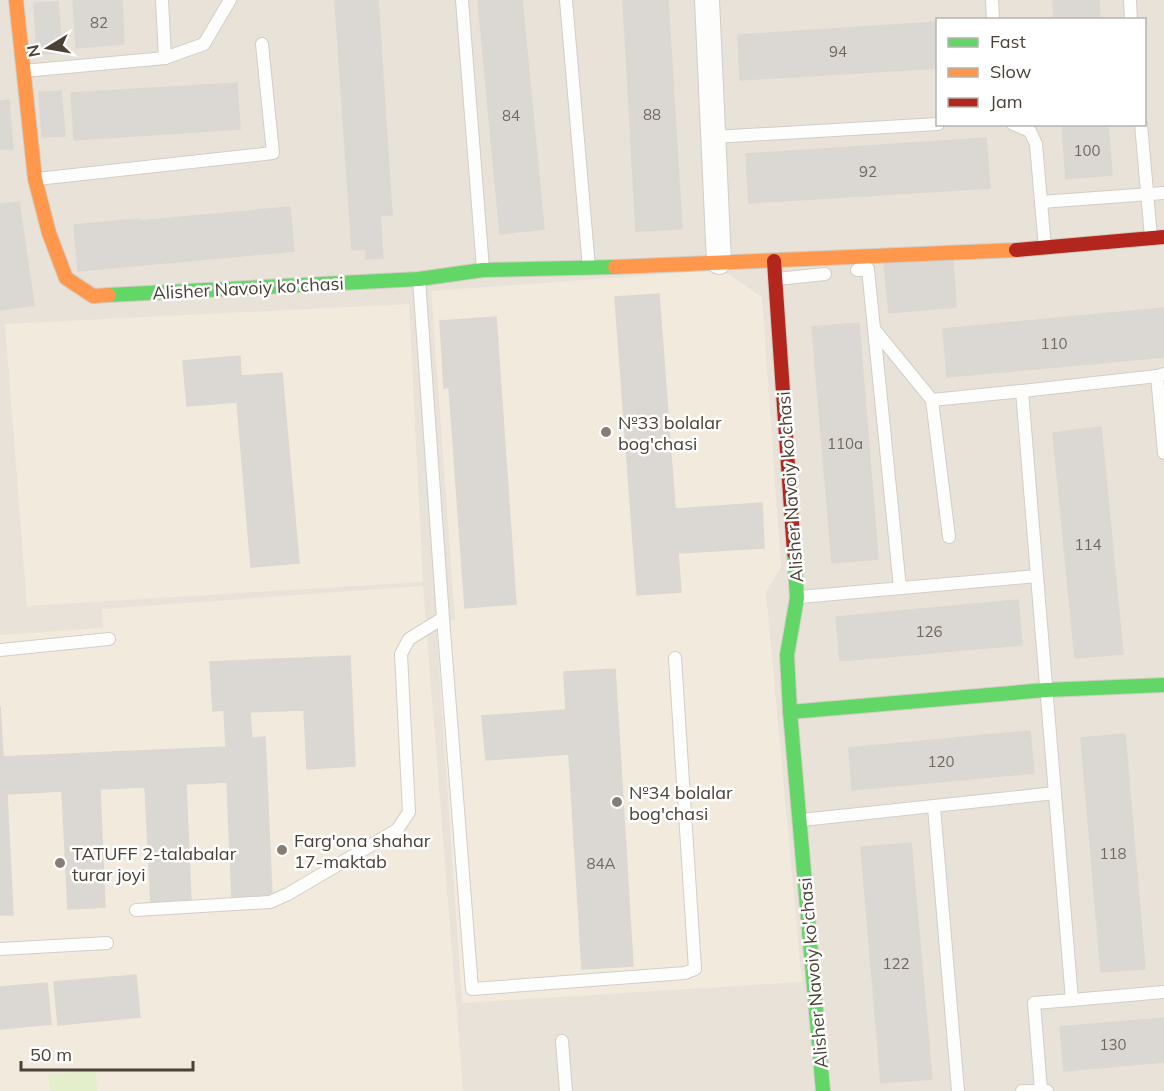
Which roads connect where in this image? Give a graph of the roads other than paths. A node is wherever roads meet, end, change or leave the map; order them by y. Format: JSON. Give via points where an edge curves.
{"nodes":[{"id":1,"x":16,"y":0,"type":"edge"},
{"id":2,"x":162,"y":0,"type":"edge"},
{"id":3,"x":230,"y":0,"type":"edge"},
{"id":4,"x":462,"y":0,"type":"edge"},
{"id":5,"x":566,"y":0,"type":"edge"},
{"id":6,"x":707,"y":0,"type":"edge"},
{"id":7,"x":992,"y":0,"type":"edge"},
{"id":8,"x":1130,"y":0,"type":"edge"},
{"id":9,"x":993,"y":18,"type":"edge"},
{"id":10,"x":1131,"y":18,"type":"edge"},
{"id":11,"x":262,"y":44,"type":"dead end"},
{"id":12,"x":165,"y":58,"type":"junction"},
{"id":13,"x":22,"y":71,"type":"junction"},
{"id":14,"x":936,"y":124,"type":"edge"},
{"id":15,"x":1018,"y":126,"type":"edge"},
{"id":16,"x":1141,"y":126,"type":"edge"},
{"id":17,"x":714,"y":137,"type":"junction"},
{"id":18,"x":35,"y":179,"type":"junction"},
{"id":19,"x":1164,"y":193,"type":"edge"},
{"id":20,"x":1147,"y":194,"type":"junction"},
{"id":21,"x":1041,"y":202,"type":"junction"},
{"id":22,"x":1157,"y":238,"type":"edge"},
{"id":23,"x":1045,"y":249,"type":"junction"},
{"id":24,"x":774,"y":261,"type":"junction"},
{"id":25,"x":719,"y":262,"type":"junction"},
{"id":26,"x":589,"y":268,"type":"junction"},
{"id":27,"x":483,"y":270,"type":"junction"},
{"id":28,"x":419,"y":279,"type":"junction"},
{"id":29,"x":776,"y":279,"type":"junction"},
{"id":30,"x":874,"y":329,"type":"junction"},
{"id":31,"x":1160,"y":375,"type":"edge"},
{"id":32,"x":1022,"y":391,"type":"junction"},
{"id":33,"x":932,"y":400,"type":"junction"},
{"id":34,"x":1164,"y":453,"type":"edge"},
{"id":35,"x":949,"y":537,"type":"dead end"},
{"id":36,"x":1037,"y":576,"type":"junction"},
{"id":37,"x":900,"y":588,"type":"junction"},
{"id":38,"x":797,"y":597,"type":"junction"},
{"id":39,"x":442,"y":618,"type":"junction"},
{"id":40,"x":109,"y":639,"type":"dead end"},
{"id":41,"x":0,"y":650,"type":"edge"},
{"id":42,"x":675,"y":658,"type":"dead end"},
{"id":43,"x":1164,"y":685,"type":"edge"},
{"id":44,"x":1046,"y":690,"type":"junction"},
{"id":45,"x":790,"y":712,"type":"junction"},
{"id":46,"x":1055,"y":793,"type":"junction"},
{"id":47,"x":934,"y":807,"type":"junction"},
{"id":48,"x":800,"y":820,"type":"junction"},
{"id":49,"x":136,"y":910,"type":"dead end"},
{"id":50,"x":107,"y":943,"type":"dead end"},
{"id":51,"x":0,"y":949,"type":"edge"},
{"id":52,"x":1164,"y":992,"type":"edge"},
{"id":53,"x":1072,"y":999,"type":"junction"},
{"id":54,"x":562,"y":1041,"type":"dead end"},
{"id":55,"x":1044,"y":1090,"type":"edge"},
{"id":56,"x":566,"y":1091,"type":"edge"},
{"id":57,"x":823,"y":1091,"type":"edge"},
{"id":58,"x":958,"y":1091,"type":"edge"},
{"id":59,"x":1022,"y":1091,"type":"edge"}],
"edges":[{"from":1,"to":13,"type":"street","name":"Alisher Navoiy ko'chasi","via":[[15,53]]},
{"from":2,"to":12,"type":"lane"},
{"from":3,"to":12,"type":"lane","via":[[204,44]]},
{"from":4,"to":27,"type":"lane"},
{"from":5,"to":26,"type":"lane"},
{"from":6,"to":17,"type":"street"},
{"from":7,"to":9,"type":"lane"},
{"from":8,"to":10,"type":"lane"},
{"from":11,"to":18,"type":"lane","via":[[273,153]]},
{"from":12,"to":13,"type":"lane"},
{"from":13,"to":18,"type":"street","name":"Alisher Navoiy ko'chasi"},
{"from":14,"to":17,"type":"lane"},
{"from":15,"to":21,"type":"lane","via":[[1030,131],[1036,144]]},
{"from":16,"to":20,"type":"lane"},
{"from":17,"to":25,"type":"street"},
{"from":18,"to":28,"type":"street","name":"Alisher Navoiy ko'chasi","via":[[66,278],[93,296]]},
{"from":19,"to":20,"type":"lane"},
{"from":20,"to":21,"type":"lane"},
{"from":20,"to":22,"type":"lane"},
{"from":21,"to":23,"type":"lane"},
{"from":22,"to":23,"type":"street","name":"Alisher Navoiy ko'chasi"},
{"from":23,"to":24,"type":"street","name":"Alisher Navoiy ko'chasi"},
{"from":24,"to":25,"type":"street","name":"Alisher Navoiy ko'chasi"},
{"from":24,"to":29,"type":"street","name":"Alisher Navoiy ko'chasi"},
{"from":25,"to":26,"type":"street","name":"Alisher Navoiy ko'chasi"},
{"from":26,"to":27,"type":"street","name":"Alisher Navoiy ko'chasi"},
{"from":27,"to":28,"type":"street","name":"Alisher Navoiy ko'chasi"},
{"from":28,"to":39,"type":"lane"},
{"from":29,"to":30,"type":"lane","via":[[868,269]]},
{"from":29,"to":38,"type":"street","name":"Alisher Navoiy ko'chasi"},
{"from":30,"to":33,"type":"lane"},
{"from":30,"to":37,"type":"lane"},
{"from":31,"to":32,"type":"lane"},
{"from":31,"to":34,"type":"lane"},
{"from":32,"to":33,"type":"lane"},
{"from":32,"to":36,"type":"lane"},
{"from":33,"to":35,"type":"lane"},
{"from":36,"to":37,"type":"lane"},
{"from":36,"to":44,"type":"lane"},
{"from":37,"to":38,"type":"lane"},
{"from":38,"to":45,"type":"street","name":"Alisher Navoiy ko'chasi","via":[[787,655]]},
{"from":39,"to":42,"type":"lane","via":[[472,989],[685,974],[695,969]]},
{"from":39,"to":49,"type":"lane","via":[[409,639],[401,654],[409,812],[397,830],[270,902]]},
{"from":40,"to":41,"type":"lane"},
{"from":43,"to":44,"type":"street"},
{"from":44,"to":45,"type":"street"},
{"from":44,"to":46,"type":"lane"},
{"from":45,"to":48,"type":"street","name":"Alisher Navoiy ko'chasi"},
{"from":46,"to":47,"type":"lane"},
{"from":46,"to":53,"type":"lane"},
{"from":47,"to":48,"type":"lane"},
{"from":47,"to":58,"type":"lane"},
{"from":48,"to":57,"type":"street","name":"Alisher Navoiy ko'chasi"},
{"from":50,"to":51,"type":"lane"},
{"from":52,"to":53,"type":"lane"},
{"from":53,"to":55,"type":"lane","via":[[1034,1003]]},
{"from":54,"to":56,"type":"lane"},
{"from":55,"to":59,"type":"lane"}]}
